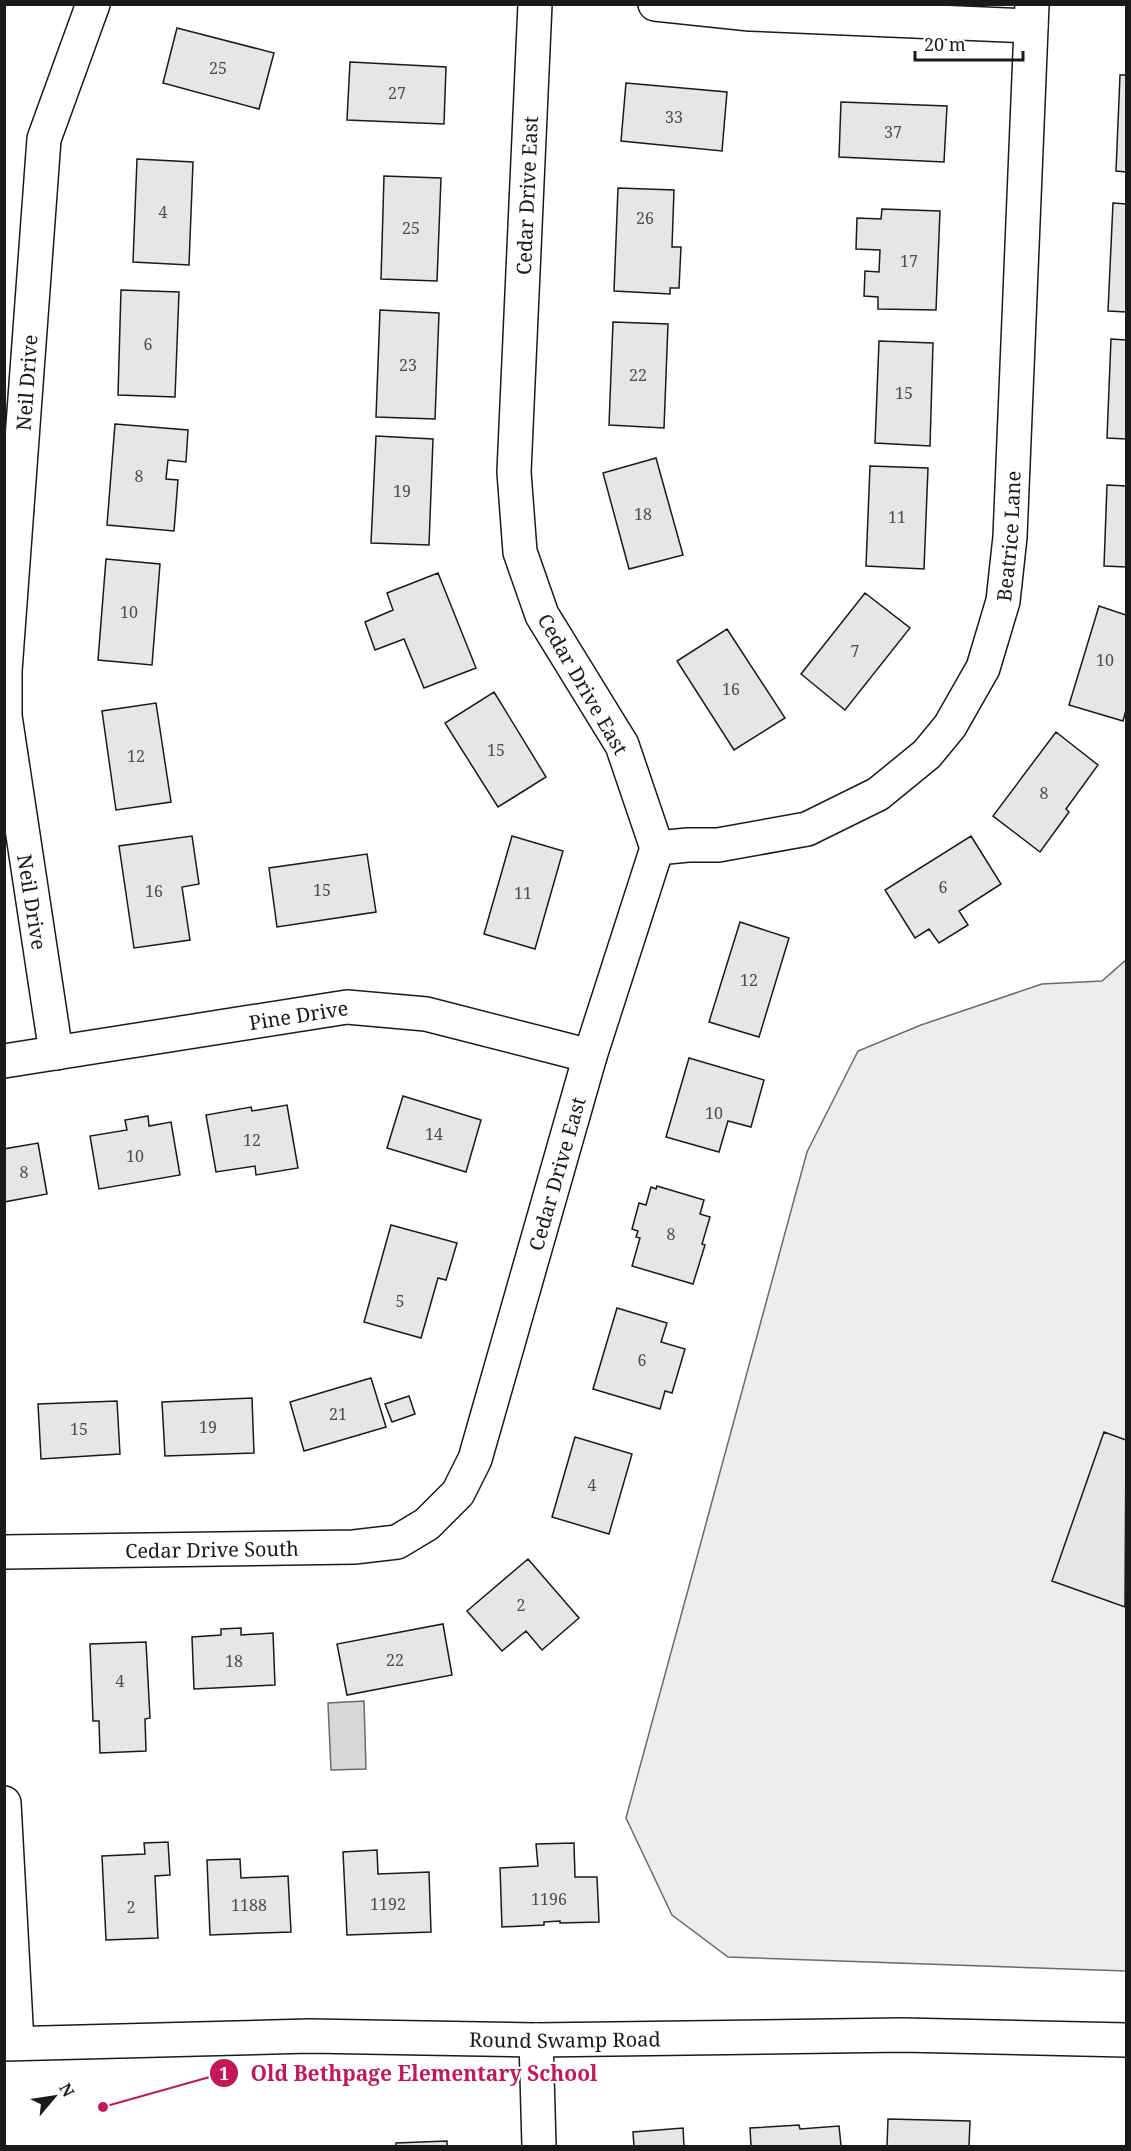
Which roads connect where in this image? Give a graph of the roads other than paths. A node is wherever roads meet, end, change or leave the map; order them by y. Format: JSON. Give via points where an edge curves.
{"nodes":[{"id":1,"x":93,"y":4,"type":"edge"},
{"id":2,"x":535,"y":4,"type":"edge"},
{"id":3,"x":655,"y":4,"type":"edge"},
{"id":4,"x":1031,"y":15,"type":"edge"},
{"id":5,"x":657,"y":848,"type":"junction"},
{"id":6,"x":56,"y":1053,"type":"junction"},
{"id":7,"x":590,"y":1056,"type":"junction"},
{"id":8,"x":4,"y":1061,"type":"edge"},
{"id":9,"x":417,"y":1530,"type":"joint"},
{"id":10,"x":4,"y":1552,"type":"edge"},
{"id":11,"x":4,"y":1803,"type":"edge"},
{"id":12,"x":536,"y":2040,"type":"junction"},
{"id":13,"x":1126,"y":2040,"type":"edge"},
{"id":14,"x":11,"y":2044,"type":"edge"},
{"id":15,"x":539,"y":2146,"type":"edge"}],
"edges":[{"from":1,"to":6,"type":"street","name":"Neil Drive","via":[[44,139],[5,671],[5,716]]},
{"from":2,"to":5,"type":"street","name":"Cedar Drive East","via":[[514,472],[520,552],[542,615],[622,745]]},
{"from":3,"to":4,"type":"street","via":[[750,14]]},
{"from":4,"to":5,"type":"street","name":"Beatrice Lane","via":[[1010,537],[1003,601],[983,668],[939,740],[878,794],[807,829],[718,845]]},
{"from":5,"to":7,"type":"street","name":"Cedar Drive East"},
{"from":6,"to":7,"type":"street","name":"Pine Drive","via":[[347,1007],[426,1014]]},
{"from":6,"to":8,"type":"street","name":"Pine Drive"},
{"from":7,"to":9,"type":"street","name":"Cedar Drive East","via":[[475,1459],[458,1493]]},
{"from":9,"to":10,"type":"street","name":"Cedar Drive South","via":[[397,1542],[354,1547]]},
{"from":11,"to":14,"type":"street"},
{"from":12,"to":13,"type":"street","name":"Round Swamp Road","via":[[902,2035]]},
{"from":12,"to":14,"type":"street","name":"Round Swamp Road","via":[[309,2036]]},
{"from":12,"to":15,"type":"street"}]}
